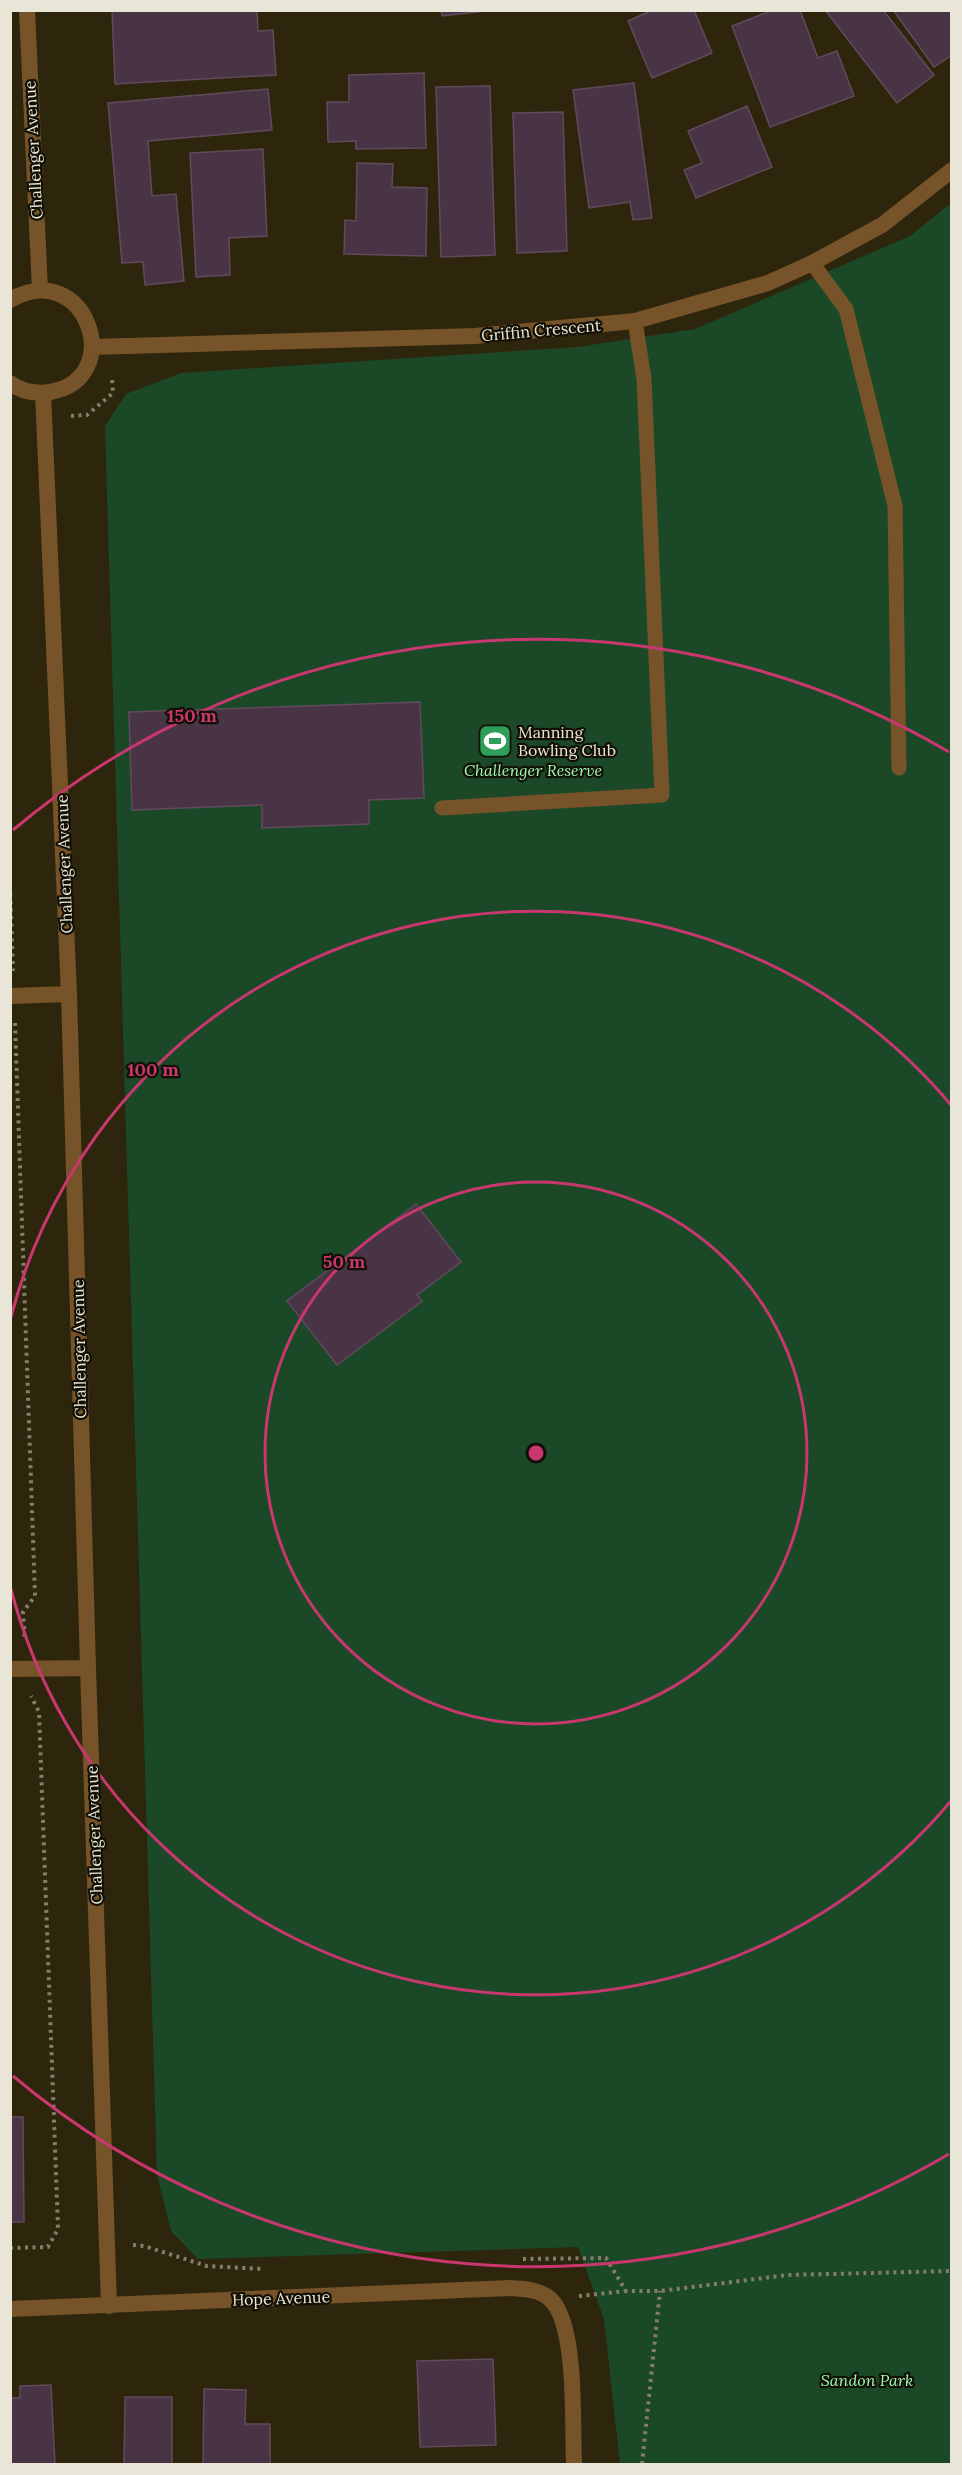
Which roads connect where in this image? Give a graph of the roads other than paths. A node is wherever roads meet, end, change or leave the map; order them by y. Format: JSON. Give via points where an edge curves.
{"nodes":[{"id":1,"x":27,"y":10,"type":"edge"},
{"id":2,"x":951,"y":170,"type":"edge"},
{"id":3,"x":812,"y":263,"type":"junction"},
{"id":4,"x":40,"y":290,"type":"junction"},
{"id":5,"x":10,"y":300,"type":"edge"},
{"id":6,"x":634,"y":321,"type":"junction"},
{"id":7,"x":92,"y":347,"type":"junction"},
{"id":8,"x":10,"y":383,"type":"edge"},
{"id":9,"x":43,"y":393,"type":"junction"},
{"id":10,"x":899,"y":768,"type":"dead end"},
{"id":11,"x":442,"y":808,"type":"dead end"},
{"id":12,"x":69,"y":994,"type":"junction"},
{"id":13,"x":12,"y":996,"type":"edge"},
{"id":14,"x":88,"y":1668,"type":"junction"},
{"id":15,"x":19,"y":1669,"type":"edge"},
{"id":16,"x":109,"y":2306,"type":"junction"},
{"id":17,"x":10,"y":2309,"type":"edge"},
{"id":18,"x":573,"y":2464,"type":"edge"}],
"edges":[{"from":1,"to":4,"type":"street","name":"Challenger Avenue"},
{"from":2,"to":3,"type":"street","name":"Griffin Crescent","via":[[882,225]]},
{"from":3,"to":6,"type":"street","name":"Griffin Crescent","via":[[768,283]]},
{"from":3,"to":10,"type":"lane","via":[[846,309],[895,506]]},
{"from":4,"to":5,"type":"street"},
{"from":4,"to":7,"type":"street","via":[[72,301],[84,314],[91,330]]},
{"from":6,"to":7,"type":"street","name":"Griffin Crescent","via":[[475,336]]},
{"from":6,"to":11,"type":"lane","via":[[644,379],[662,795]]},
{"from":7,"to":9,"type":"street","via":[[82,374],[58,391]]},
{"from":8,"to":9,"type":"street","via":[[29,392]]},
{"from":9,"to":12,"type":"street","name":"Challenger Avenue"},
{"from":12,"to":13,"type":"street"},
{"from":12,"to":14,"type":"street","name":"Challenger Avenue"},
{"from":14,"to":15,"type":"street"},
{"from":14,"to":16,"type":"street","name":"Challenger Avenue"},
{"from":16,"to":17,"type":"street","name":"Hope Avenue"},
{"from":16,"to":18,"type":"street","name":"Hope Avenue","via":[[531,2290],[550,2299],[561,2314],[569,2343]]}]}
